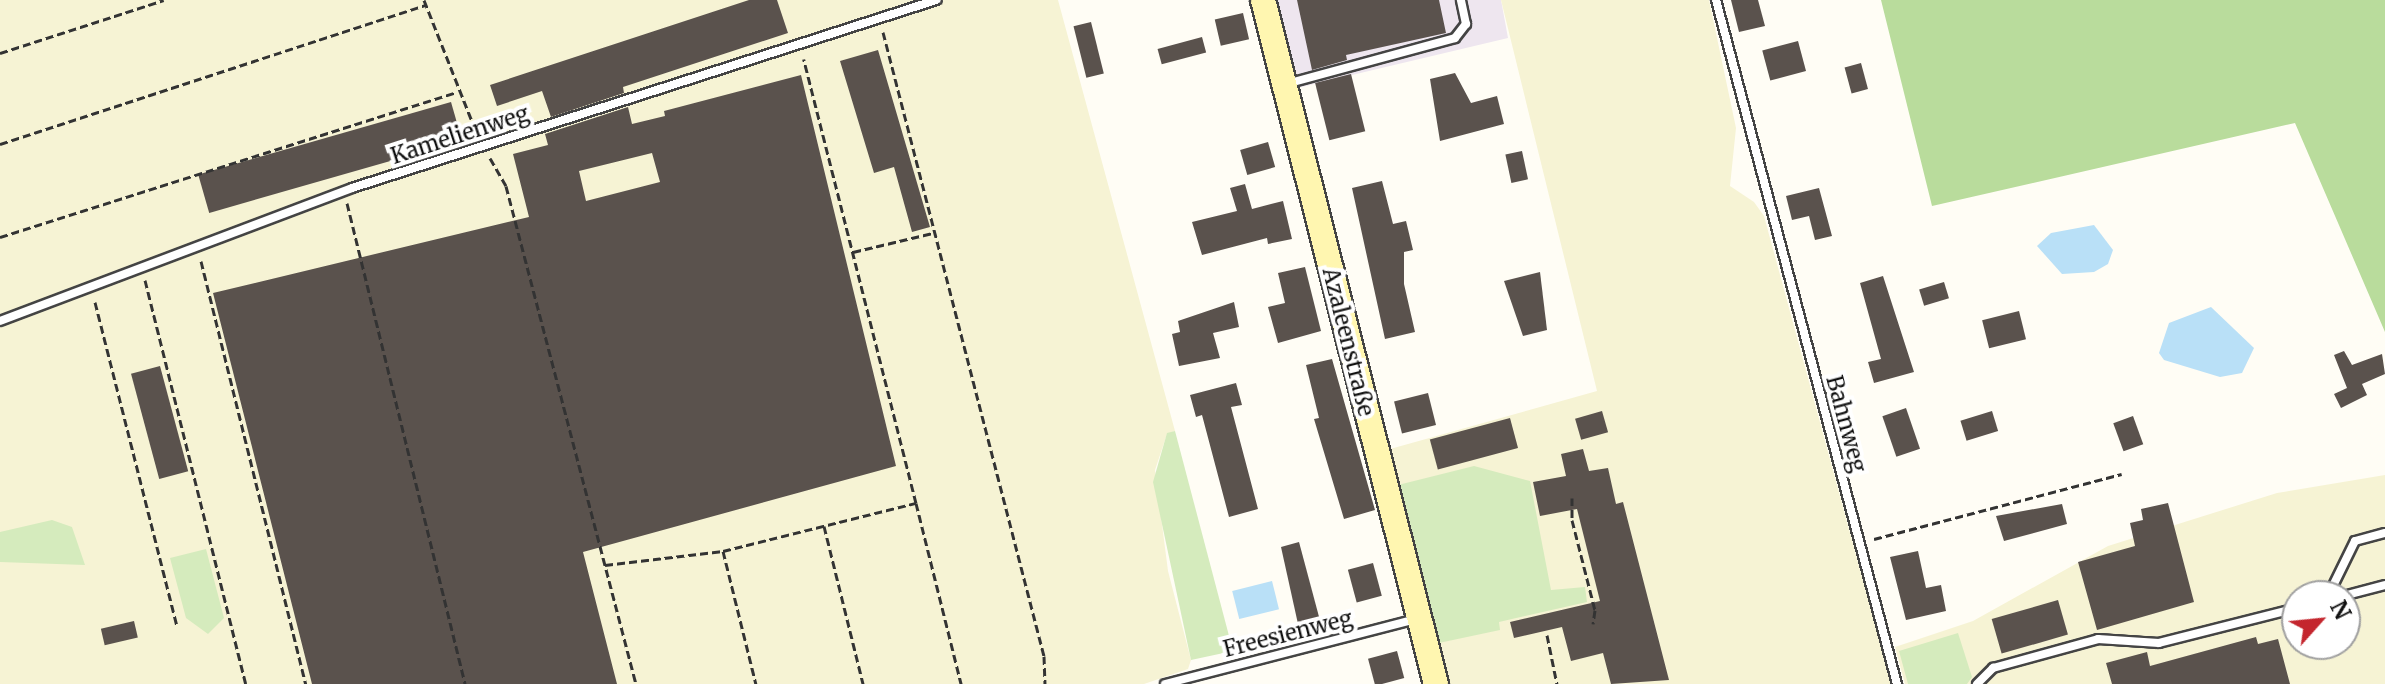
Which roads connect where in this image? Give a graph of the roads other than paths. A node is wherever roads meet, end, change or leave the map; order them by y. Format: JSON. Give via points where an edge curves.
{"nodes":[{"id":1,"x":936,"y":0,"type":"edge"},
{"id":2,"x":1263,"y":0,"type":"edge"},
{"id":3,"x":1461,"y":0,"type":"edge"},
{"id":4,"x":1716,"y":0,"type":"edge"},
{"id":5,"x":1285,"y":85,"type":"junction"},
{"id":6,"x":0,"y":321,"type":"edge"},
{"id":7,"x":2385,"y":533,"type":"edge"},
{"id":8,"x":2336,"y":580,"type":"edge"},
{"id":9,"x":2385,"y":585,"type":"edge"},
{"id":10,"x":2361,"y":591,"type":"edge"},
{"id":11,"x":2281,"y":612,"type":"edge"},
{"id":12,"x":1419,"y":619,"type":"junction"},
{"id":13,"x":1165,"y":684,"type":"edge"},
{"id":14,"x":1434,"y":684,"type":"edge"},
{"id":15,"x":1897,"y":684,"type":"edge"},
{"id":16,"x":1977,"y":684,"type":"edge"}],
"edges":[{"from":1,"to":6,"type":"lane","name":"Kamelienweg","via":[[344,191]]},
{"from":2,"to":5,"type":"street","name":"Azaleenstraße"},
{"from":3,"to":5,"type":"lane","via":[[1466,24],[1455,38]]},
{"from":4,"to":15,"type":"lane","name":"Bahnweg"},
{"from":5,"to":12,"type":"street","name":"Azaleenstraße"},
{"from":7,"to":8,"type":"lane","via":[[2355,541]]},
{"from":9,"to":10,"type":"lane"},
{"from":11,"to":16,"type":"lane","via":[[2159,643],[2098,639],[1993,668]]},
{"from":12,"to":13,"type":"lane","name":"Freesienweg"},
{"from":12,"to":14,"type":"street","name":"Azaleenstraße"}]}
